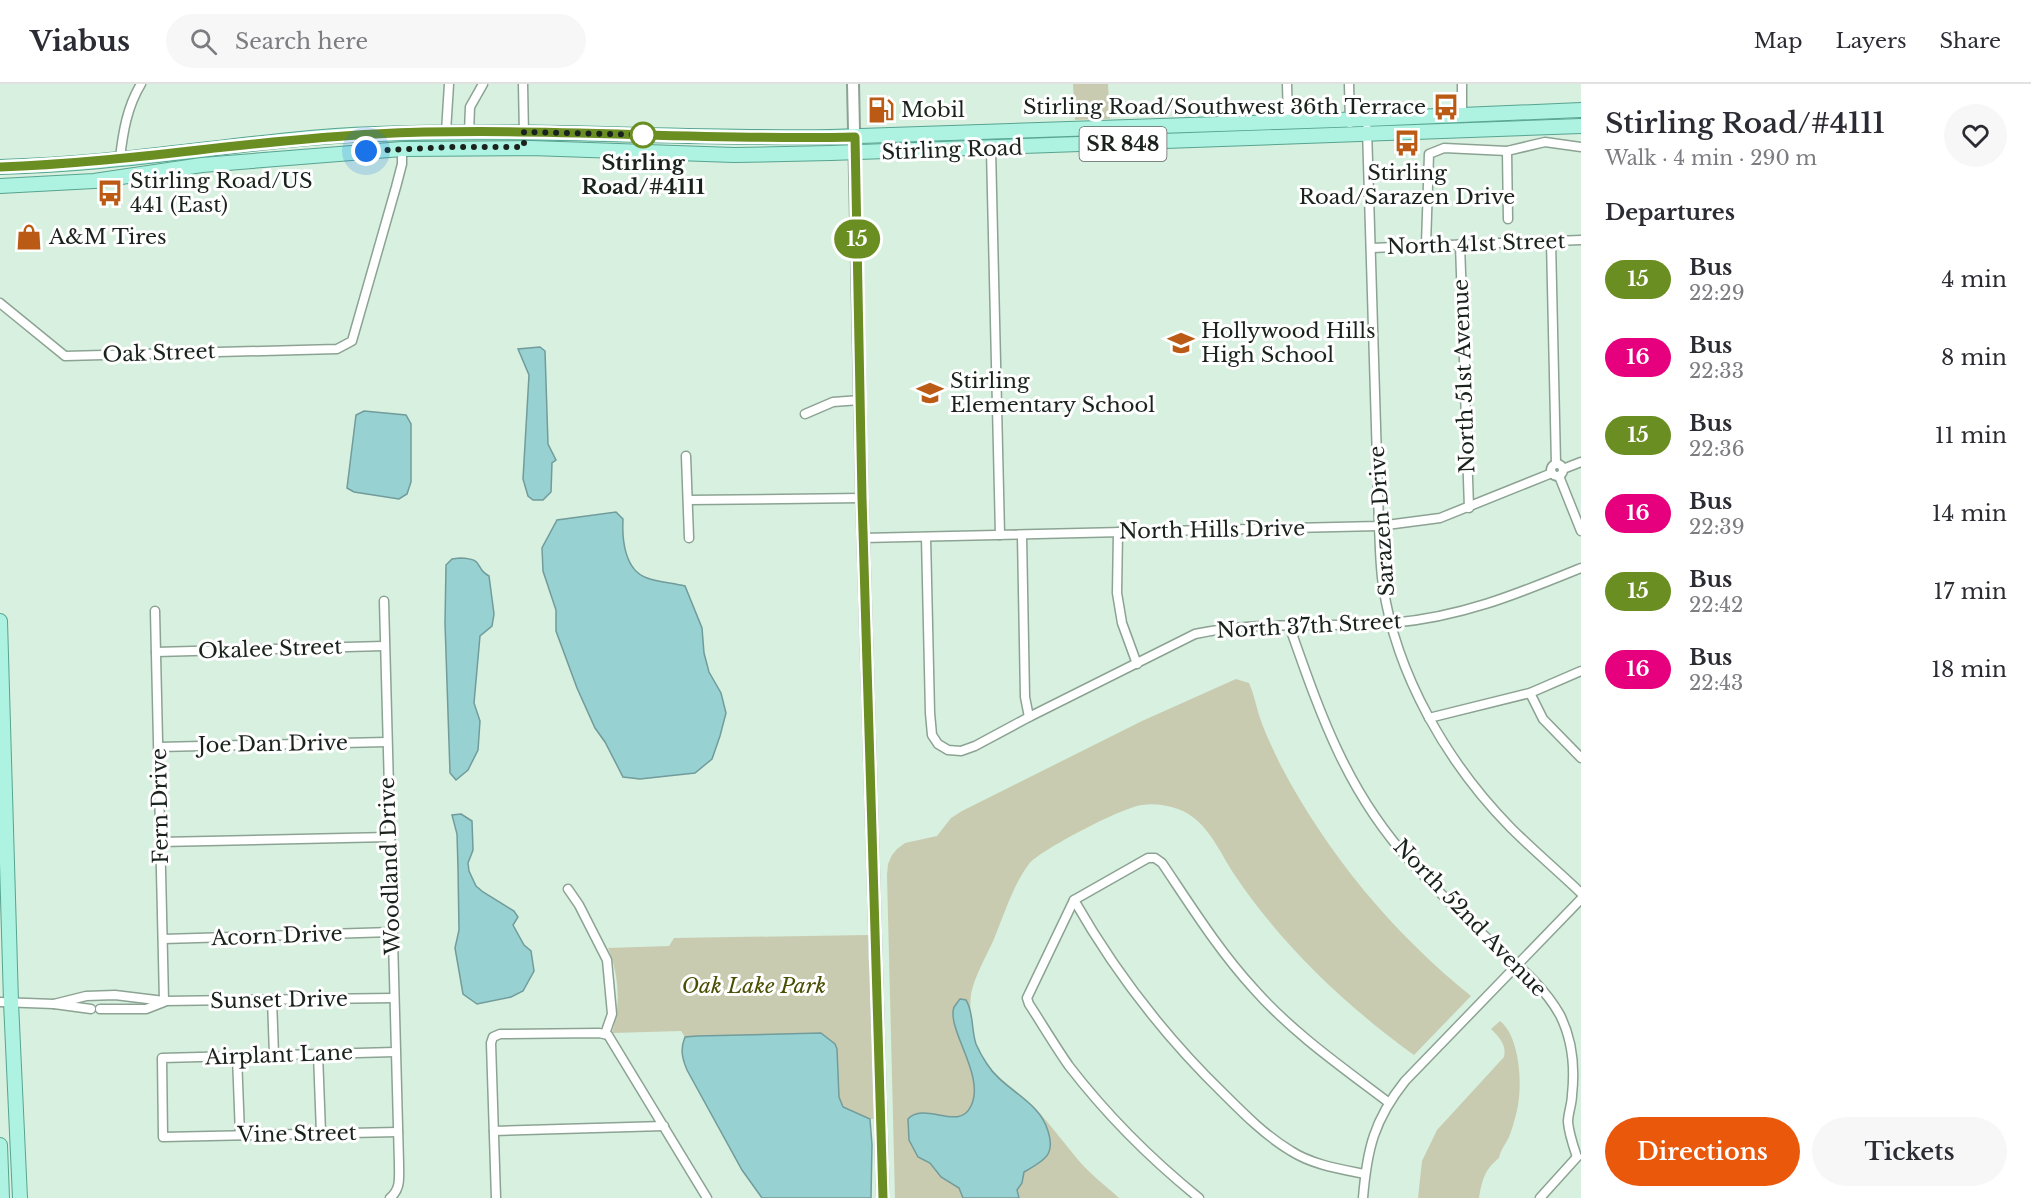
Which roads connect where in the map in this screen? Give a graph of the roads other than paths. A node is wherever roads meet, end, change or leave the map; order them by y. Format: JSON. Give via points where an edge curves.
{"nodes":[{"id":1,"x":141,"y":84,"type":"edge"},
{"id":2,"x":449,"y":84,"type":"edge"},
{"id":3,"x":483,"y":84,"type":"edge"},
{"id":4,"x":523,"y":84,"type":"edge"},
{"id":5,"x":852,"y":84,"type":"edge"},
{"id":6,"x":1287,"y":84,"type":"edge"},
{"id":7,"x":1349,"y":84,"type":"edge"},
{"id":8,"x":1462,"y":84,"type":"edge"},
{"id":9,"x":1581,"y":110,"type":"edge"},
{"id":10,"x":1462,"y":115,"type":"junction"},
{"id":11,"x":1367,"y":119,"type":"junction"},
{"id":12,"x":1350,"y":120,"type":"junction"},
{"id":13,"x":1288,"y":122,"type":"junction"},
{"id":14,"x":1581,"y":126,"type":"edge"},
{"id":15,"x":1014,"y":130,"type":"junction"},
{"id":16,"x":446,"y":132,"type":"junction"},
{"id":17,"x":469,"y":132,"type":"junction"},
{"id":18,"x":524,"y":132,"type":"junction"},
{"id":19,"x":1350,"y":135,"type":"junction"},
{"id":20,"x":1367,"y":135,"type":"junction"},
{"id":21,"x":855,"y":137,"type":"junction"},
{"id":22,"x":210,"y":147,"type":"junction"},
{"id":23,"x":524,"y":147,"type":"junction"},
{"id":24,"x":1581,"y":147,"type":"edge"},
{"id":25,"x":402,"y":149,"type":"junction"},
{"id":26,"x":991,"y":149,"type":"junction"},
{"id":27,"x":1507,"y":151,"type":"junction"},
{"id":28,"x":855,"y":152,"type":"junction"},
{"id":29,"x":120,"y":158,"type":"junction"},
{"id":30,"x":0,"y":167,"type":"edge"},
{"id":31,"x":191,"y":167,"type":"junction"},
{"id":32,"x":0,"y":186,"type":"edge"},
{"id":33,"x":1508,"y":219,"type":"dead end"},
{"id":34,"x":1581,"y":240,"type":"edge"},
{"id":35,"x":1551,"y":241,"type":"junction"},
{"id":36,"x":1426,"y":244,"type":"junction"},
{"id":37,"x":1460,"y":244,"type":"junction"},
{"id":38,"x":1371,"y":248,"type":"junction"},
{"id":39,"x":0,"y":303,"type":"edge"},
{"id":40,"x":860,"y":400,"type":"junction"},
{"id":41,"x":805,"y":414,"type":"dead end"},
{"id":42,"x":686,"y":456,"type":"dead end"},
{"id":43,"x":1581,"y":462,"type":"edge"},
{"id":44,"x":1557,"y":471,"type":"junction"},
{"id":45,"x":862,"y":498,"type":"junction"},
{"id":46,"x":688,"y":500,"type":"junction"},
{"id":47,"x":1469,"y":508,"type":"junction"},
{"id":48,"x":1379,"y":526,"type":"junction"},
{"id":49,"x":1581,"y":531,"type":"edge"},
{"id":50,"x":1118,"y":532,"type":"junction"},
{"id":51,"x":1000,"y":535,"type":"junction"},
{"id":52,"x":1022,"y":536,"type":"junction"},
{"id":53,"x":926,"y":537,"type":"junction"},
{"id":54,"x":689,"y":538,"type":"dead end"},
{"id":55,"x":863,"y":538,"type":"junction"},
{"id":56,"x":1581,"y":568,"type":"edge"},
{"id":57,"x":384,"y":601,"type":"dead end"},
{"id":58,"x":155,"y":611,"type":"dead end"},
{"id":59,"x":0,"y":621,"type":"edge"},
{"id":60,"x":1392,"y":623,"type":"junction"},
{"id":61,"x":1289,"y":625,"type":"junction"},
{"id":62,"x":384,"y":646,"type":"junction"},
{"id":63,"x":156,"y":652,"type":"junction"},
{"id":64,"x":1137,"y":664,"type":"junction"},
{"id":65,"x":1581,"y":671,"type":"edge"},
{"id":66,"x":1530,"y":693,"type":"junction"},
{"id":67,"x":1029,"y":717,"type":"junction"},
{"id":68,"x":1429,"y":718,"type":"junction"},
{"id":69,"x":387,"y":742,"type":"junction"},
{"id":70,"x":159,"y":747,"type":"junction"},
{"id":71,"x":1581,"y":758,"type":"edge"},
{"id":72,"x":2,"y":787,"type":"edge"},
{"id":73,"x":389,"y":837,"type":"junction"},
{"id":74,"x":160,"y":842,"type":"junction"},
{"id":75,"x":568,"y":889,"type":"dead end"},
{"id":76,"x":1581,"y":893,"type":"edge"},
{"id":77,"x":1581,"y":899,"type":"edge"},
{"id":78,"x":1074,"y":900,"type":"junction"},
{"id":79,"x":392,"y":933,"type":"junction"},
{"id":80,"x":163,"y":939,"type":"junction"},
{"id":81,"x":1517,"y":964,"type":"junction"},
{"id":82,"x":108,"y":995,"type":"junction"},
{"id":83,"x":394,"y":998,"type":"junction"},
{"id":84,"x":272,"y":999,"type":"junction"},
{"id":85,"x":164,"y":1001,"type":"junction"},
{"id":86,"x":5,"y":1002,"type":"edge"},
{"id":87,"x":54,"y":1004,"type":"junction"},
{"id":88,"x":100,"y":1009,"type":"junction"},
{"id":89,"x":607,"y":1035,"type":"junction"},
{"id":90,"x":395,"y":1052,"type":"junction"},
{"id":91,"x":318,"y":1054,"type":"junction"},
{"id":92,"x":274,"y":1055,"type":"junction"},
{"id":93,"x":237,"y":1056,"type":"junction"},
{"id":94,"x":1388,"y":1102,"type":"junction"},
{"id":95,"x":664,"y":1126,"type":"junction"},
{"id":96,"x":494,"y":1131,"type":"junction"},
{"id":97,"x":398,"y":1132,"type":"junction"},
{"id":98,"x":321,"y":1133,"type":"junction"},
{"id":99,"x":240,"y":1135,"type":"junction"},
{"id":100,"x":163,"y":1137,"type":"joint"},
{"id":101,"x":0,"y":1145,"type":"edge"},
{"id":102,"x":1579,"y":1157,"type":"edge"},
{"id":103,"x":1365,"y":1174,"type":"junction"},
{"id":104,"x":2,"y":1198,"type":"edge"},
{"id":105,"x":20,"y":1198,"type":"edge"},
{"id":106,"x":390,"y":1198,"type":"edge"},
{"id":107,"x":496,"y":1198,"type":"edge"},
{"id":108,"x":707,"y":1198,"type":"edge"},
{"id":109,"x":883,"y":1198,"type":"edge"},
{"id":110,"x":1199,"y":1198,"type":"edge"},
{"id":111,"x":1363,"y":1198,"type":"edge"},
{"id":112,"x":1540,"y":1198,"type":"edge"}],
"edges":[{"from":1,"to":29,"type":"street","via":[[127,115]]},
{"from":2,"to":16,"type":"street"},
{"from":3,"to":17,"type":"street","via":[[470,107]]},
{"from":4,"to":18,"type":"street"},
{"from":5,"to":21,"type":"street"},
{"from":6,"to":13,"type":"street"},
{"from":7,"to":12,"type":"street"},
{"from":8,"to":10,"type":"street"},
{"from":9,"to":10,"type":"main road","name":"Stirling Road","number":"SR 848"},
{"from":10,"to":11,"type":"main road","name":"Stirling Road","number":"SR 848"},
{"from":11,"to":12,"type":"main road","name":"Stirling Road","number":"SR 848"},
{"from":11,"to":20,"type":"street","name":"Sarazen Drive"},
{"from":12,"to":13,"type":"main road","name":"Stirling Road","number":"SR 848"},
{"from":12,"to":19,"type":"street"},
{"from":13,"to":15,"type":"main road","name":"Stirling Road","number":"SR 848"},
{"from":14,"to":20,"type":"main road","name":"Stirling Road","number":"SR 848"},
{"from":15,"to":21,"type":"main road","name":"Stirling Road","number":"SR 848"},
{"from":15,"to":26,"type":"main road"},
{"from":16,"to":17,"type":"main road","name":"Stirling Road","number":"SR 848"},
{"from":16,"to":22,"type":"main road","name":"Stirling Road","number":"SR 848"},
{"from":17,"to":18,"type":"main road","name":"Stirling Road","number":"SR 848"},
{"from":18,"to":21,"type":"main road","name":"Stirling Road","number":"SR 848"},
{"from":18,"to":23,"type":"street"},
{"from":19,"to":20,"type":"main road","name":"Stirling Road","number":"SR 848"},
{"from":19,"to":26,"type":"main road","name":"Stirling Road","number":"SR 848"},
{"from":20,"to":38,"type":"street","name":"Sarazen Drive"},
{"from":21,"to":28,"type":"street"},
{"from":22,"to":29,"type":"main road","name":"Stirling Road","number":"SR 848"},
{"from":22,"to":31,"type":"main road","via":[[194,157]]},
{"from":23,"to":25,"type":"main road","name":"Stirling Road","number":"SR 848"},
{"from":23,"to":28,"type":"main road","name":"Stirling Road","number":"SR 848","via":[[743,155]]},
{"from":24,"to":27,"type":"street","via":[[1545,142]]},
{"from":25,"to":31,"type":"main road","name":"Stirling Road","number":"SR 848"},
{"from":25,"to":39,"type":"street","name":"Oak Street","via":[[402,164],[352,341],[337,349],[66,356]]},
{"from":26,"to":28,"type":"main road","name":"Stirling Road","number":"SR 848"},
{"from":26,"to":51,"type":"street"},
{"from":27,"to":33,"type":"street"},
{"from":27,"to":36,"type":"street","via":[[1444,148],[1429,154]]},
{"from":28,"to":40,"type":"street"},
{"from":29,"to":30,"type":"main road","name":"Stirling Road","number":"SR 848"},
{"from":31,"to":32,"type":"main road","name":"Stirling Road","number":"SR 848","via":[[94,181]]},
{"from":34,"to":35,"type":"street","name":"North 41st Street"},
{"from":35,"to":37,"type":"street","name":"North 41st Street"},
{"from":35,"to":44,"type":"street"},
{"from":36,"to":37,"type":"street","name":"North 41st Street"},
{"from":36,"to":38,"type":"street","name":"North 41st Street"},
{"from":37,"to":47,"type":"street","name":"North 51st Avenue"},
{"from":38,"to":48,"type":"street","name":"Sarazen Drive"},
{"from":40,"to":41,"type":"street","via":[[833,402]]},
{"from":40,"to":45,"type":"street"},
{"from":42,"to":46,"type":"street"},
{"from":43,"to":44,"type":"street","name":"North Hills Drive"},
{"from":44,"to":47,"type":"street","name":"North Hills Drive"},
{"from":44,"to":49,"type":"street"},
{"from":45,"to":46,"type":"street"},
{"from":45,"to":55,"type":"street"},
{"from":46,"to":54,"type":"street"},
{"from":47,"to":48,"type":"street","name":"North Hills Drive","via":[[1440,518]]},
{"from":48,"to":50,"type":"street","name":"North Hills Drive"},
{"from":48,"to":60,"type":"street","name":"Sarazen Drive","via":[[1383,585]]},
{"from":50,"to":52,"type":"street","name":"North Hills Drive"},
{"from":50,"to":64,"type":"street","via":[[1117,593],[1122,623]]},
{"from":51,"to":52,"type":"street","name":"North Hills Drive"},
{"from":51,"to":53,"type":"street","name":"North Hills Drive"},
{"from":52,"to":67,"type":"street","via":[[1025,697]]},
{"from":53,"to":55,"type":"street","name":"North Hills Drive"},
{"from":53,"to":67,"type":"street","name":"North 37th Street","via":[[932,735],[948,750],[962,751]]},
{"from":55,"to":109,"type":"street"},
{"from":56,"to":60,"type":"street","name":"North 37th Street","via":[[1501,601],[1453,614]]},
{"from":57,"to":62,"type":"street","name":"Woodland Drive"},
{"from":58,"to":63,"type":"street","name":"Fern Drive"},
{"from":59,"to":72,"type":"main road"},
{"from":60,"to":61,"type":"street","name":"North 37th Street"},
{"from":60,"to":68,"type":"street","name":"Sarazen Drive","via":[[1402,657]]},
{"from":61,"to":64,"type":"street","name":"North 37th Street","via":[[1222,628],[1195,634]]},
{"from":61,"to":81,"type":"street","name":"North 52nd Avenue","via":[[1338,754],[1371,812],[1410,861]]},
{"from":62,"to":63,"type":"street","name":"Okalee Street"},
{"from":62,"to":69,"type":"street","name":"Woodland Drive"},
{"from":63,"to":70,"type":"street","name":"Fern Drive"},
{"from":64,"to":67,"type":"street","name":"North 37th Street"},
{"from":65,"to":66,"type":"street"},
{"from":66,"to":68,"type":"street"},
{"from":66,"to":71,"type":"street","via":[[1543,719]]},
{"from":68,"to":76,"type":"street","name":"Sarazen Drive","via":[[1453,759],[1479,792],[1510,827]]},
{"from":69,"to":70,"type":"street","name":"Joe Dan Drive"},
{"from":69,"to":73,"type":"street","name":"Woodland Drive"},
{"from":70,"to":74,"type":"street","name":"Fern Drive"},
{"from":72,"to":86,"type":"main road"},
{"from":73,"to":74,"type":"street"},
{"from":73,"to":79,"type":"street","name":"Woodland Drive"},
{"from":74,"to":80,"type":"street","name":"Fern Drive"},
{"from":75,"to":89,"type":"street","via":[[608,960],[612,1014]]},
{"from":77,"to":81,"type":"street"},
{"from":78,"to":94,"type":"street","via":[[1148,858],[1155,858],[1254,989],[1299,1033]]},
{"from":78,"to":103,"type":"street","via":[[1154,1019],[1250,1120],[1292,1152],[1325,1166]]},
{"from":78,"to":110,"type":"street","via":[[1027,998],[1029,1004],[1069,1065],[1109,1113]]},
{"from":79,"to":80,"type":"street","name":"Acorn Drive"},
{"from":79,"to":83,"type":"street","name":"Woodland Drive"},
{"from":80,"to":85,"type":"street","name":"Fern Drive"},
{"from":81,"to":94,"type":"street"},
{"from":81,"to":102,"type":"street","name":"North 52nd Avenue","via":[[1542,990],[1568,1032],[1573,1094],[1568,1119]]},
{"from":82,"to":85,"type":"street","name":"Sunset Drive"},
{"from":82,"to":87,"type":"street","name":"Sunset Drive"},
{"from":82,"to":88,"type":"street"},
{"from":83,"to":84,"type":"street","name":"Sunset Drive"},
{"from":83,"to":90,"type":"street","name":"Woodland Drive"},
{"from":84,"to":85,"type":"street","name":"Sunset Drive"},
{"from":84,"to":92,"type":"street"},
{"from":85,"to":88,"type":"street","name":"Sunset Drive","via":[[146,1008]]},
{"from":86,"to":87,"type":"street","name":"Sunset Drive"},
{"from":86,"to":105,"type":"main road"},
{"from":87,"to":88,"type":"street","name":"Sunset Drive"},
{"from":89,"to":95,"type":"street"},
{"from":89,"to":96,"type":"street","via":[[599,1032],[493,1037]]},
{"from":90,"to":91,"type":"street","name":"Airplant Lane"},
{"from":90,"to":97,"type":"street","name":"Woodland Drive"},
{"from":91,"to":92,"type":"street","name":"Airplant Lane"},
{"from":91,"to":98,"type":"street"},
{"from":92,"to":93,"type":"street","name":"Airplant Lane"},
{"from":93,"to":99,"type":"street"},
{"from":93,"to":100,"type":"street","name":"Airplant Lane","via":[[162,1058]]},
{"from":94,"to":103,"type":"street","via":[[1373,1134]]},
{"from":95,"to":96,"type":"street"},
{"from":95,"to":108,"type":"street"},
{"from":96,"to":107,"type":"street"},
{"from":97,"to":98,"type":"street","name":"Vine Street"},
{"from":97,"to":106,"type":"street","via":[[399,1184],[397,1193]]},
{"from":98,"to":99,"type":"street","name":"Vine Street"},
{"from":99,"to":100,"type":"street","name":"Vine Street"},
{"from":101,"to":104,"type":"main road"},
{"from":102,"to":112,"type":"street"},
{"from":103,"to":111,"type":"street"}]}
